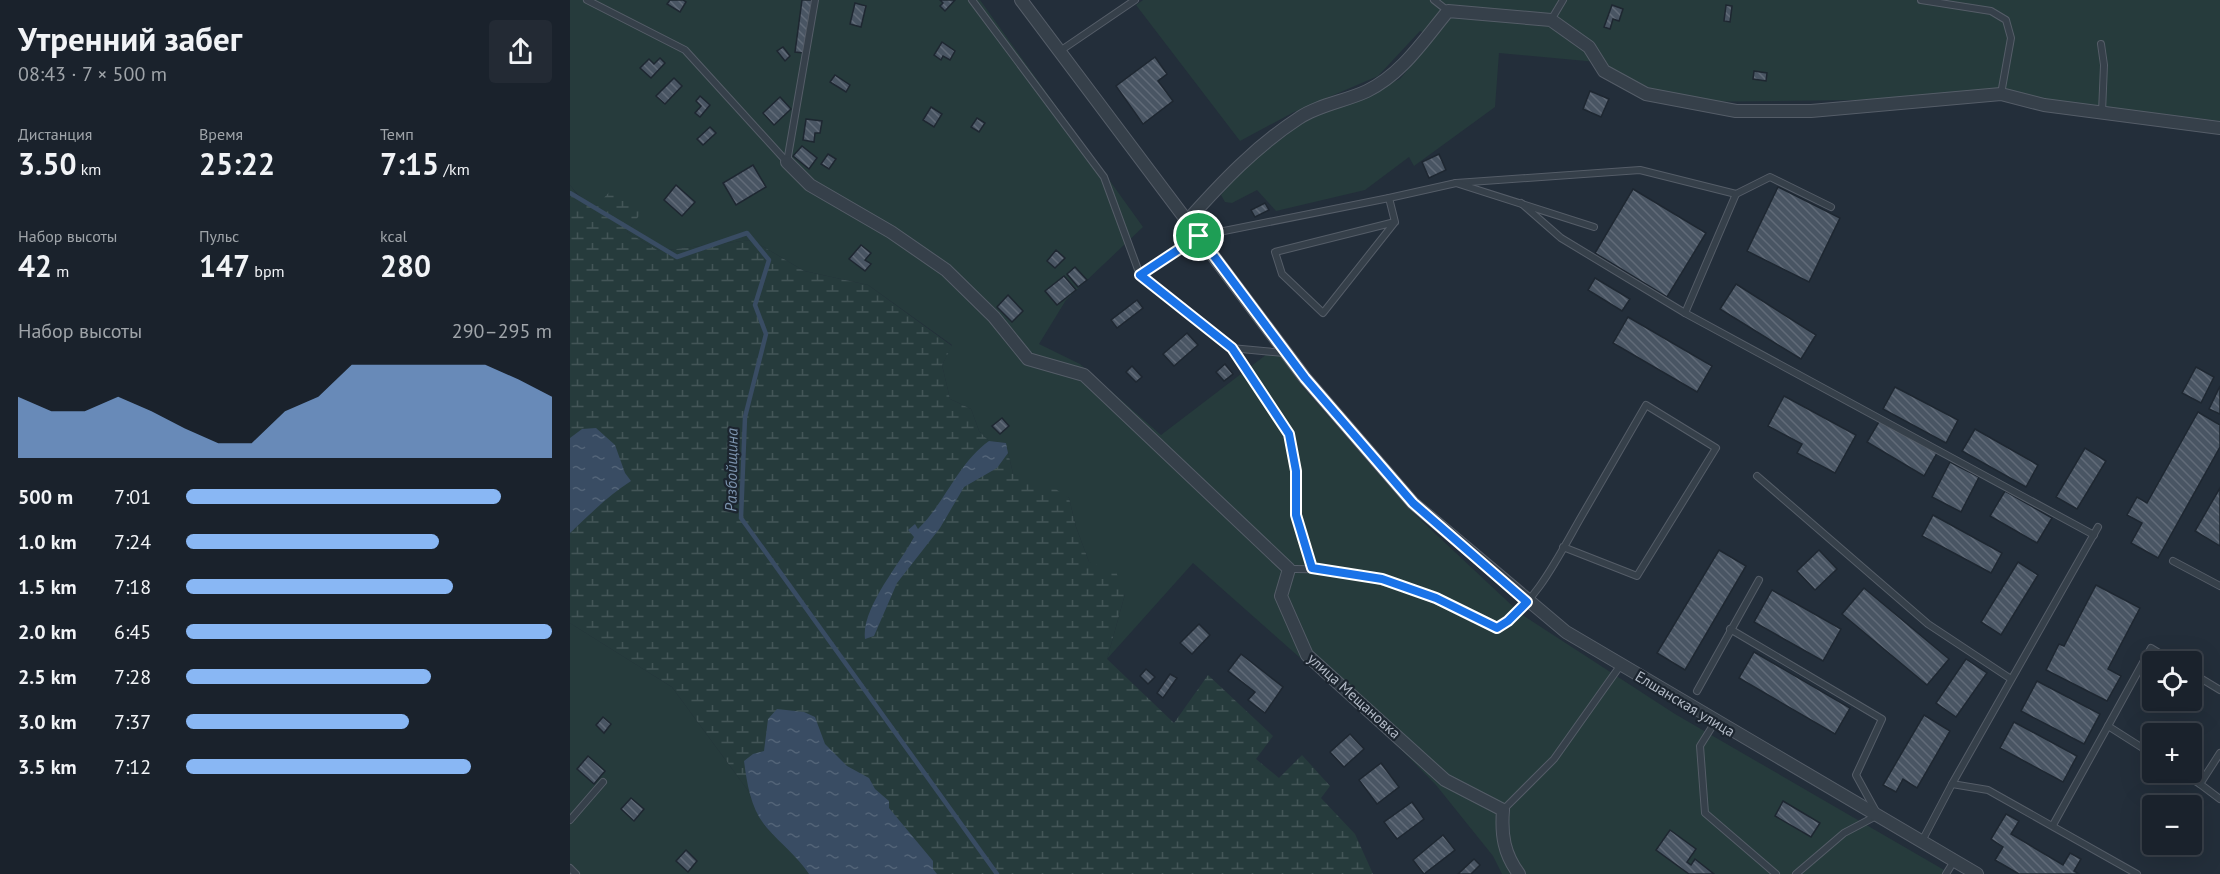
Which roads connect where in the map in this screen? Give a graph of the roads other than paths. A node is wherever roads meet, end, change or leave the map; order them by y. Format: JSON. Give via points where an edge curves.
{"nodes":[{"id":1,"x":587,"y":0,"type":"edge"},
{"id":2,"x":815,"y":0,"type":"edge"},
{"id":3,"x":972,"y":0,"type":"edge"},
{"id":4,"x":1022,"y":0,"type":"edge"},
{"id":5,"x":1136,"y":0,"type":"edge"},
{"id":6,"x":1434,"y":0,"type":"edge"},
{"id":7,"x":1563,"y":0,"type":"edge"},
{"id":8,"x":1921,"y":0,"type":"edge"},
{"id":9,"x":1448,"y":12,"type":"junction"},
{"id":10,"x":1551,"y":20,"type":"junction"},
{"id":11,"x":2101,"y":44,"type":"dead end"},
{"id":12,"x":1059,"y":51,"type":"junction"},
{"id":13,"x":2001,"y":94,"type":"junction"},
{"id":14,"x":2102,"y":113,"type":"junction"},
{"id":15,"x":2220,"y":128,"type":"edge"},
{"id":16,"x":787,"y":162,"type":"junction"},
{"id":17,"x":1456,"y":183,"type":"junction"},
{"id":18,"x":1736,"y":194,"type":"junction"},
{"id":19,"x":1389,"y":198,"type":"junction"},
{"id":20,"x":1521,"y":203,"type":"junction"},
{"id":21,"x":1831,"y":207,"type":"dead end"},
{"id":22,"x":1188,"y":220,"type":"junction"},
{"id":23,"x":1395,"y":222,"type":"junction"},
{"id":24,"x":1594,"y":227,"type":"dead end"},
{"id":25,"x":1199,"y":236,"type":"junction"},
{"id":26,"x":1140,"y":275,"type":"junction"},
{"id":27,"x":1685,"y":313,"type":"junction"},
{"id":28,"x":1288,"y":353,"type":"junction"},
{"id":29,"x":1757,"y":476,"type":"dead end"},
{"id":30,"x":2098,"y":527,"type":"dead end"},
{"id":31,"x":2094,"y":535,"type":"junction"},
{"id":32,"x":1563,"y":547,"type":"junction"},
{"id":33,"x":2172,"y":561,"type":"dead end"},
{"id":34,"x":1289,"y":568,"type":"junction"},
{"id":35,"x":1758,"y":580,"type":"dead end"},
{"id":36,"x":2220,"y":586,"type":"edge"},
{"id":37,"x":1527,"y":602,"type":"junction"},
{"id":38,"x":1730,"y":629,"type":"junction"},
{"id":39,"x":2142,"y":664,"type":"edge"},
{"id":40,"x":1620,"y":666,"type":"junction"},
{"id":41,"x":2011,"y":679,"type":"junction"},
{"id":42,"x":2202,"y":679,"type":"edge"},
{"id":43,"x":2220,"y":690,"type":"edge"},
{"id":44,"x":1697,"y":691,"type":"dead end"},
{"id":45,"x":1715,"y":723,"type":"junction"},
{"id":46,"x":2108,"y":726,"type":"junction"},
{"id":47,"x":2142,"y":748,"type":"edge"},
{"id":48,"x":2220,"y":753,"type":"edge"},
{"id":49,"x":603,"y":782,"type":"dead end"},
{"id":50,"x":1952,"y":784,"type":"junction"},
{"id":51,"x":2200,"y":784,"type":"joint"},
{"id":52,"x":2220,"y":800,"type":"edge"},
{"id":53,"x":1503,"y":810,"type":"junction"},
{"id":54,"x":1878,"y":815,"type":"junction"},
{"id":55,"x":570,"y":820,"type":"edge"},
{"id":56,"x":2053,"y":825,"type":"junction"},
{"id":57,"x":1922,"y":841,"type":"junction"},
{"id":58,"x":1954,"y":860,"type":"junction"},
{"id":59,"x":570,"y":868,"type":"edge"},
{"id":60,"x":576,"y":874,"type":"edge"},
{"id":61,"x":1519,"y":874,"type":"edge"},
{"id":62,"x":1776,"y":874,"type":"edge"},
{"id":63,"x":1796,"y":874,"type":"edge"},
{"id":64,"x":1946,"y":874,"type":"edge"},
{"id":65,"x":1977,"y":874,"type":"edge"},
{"id":66,"x":2137,"y":874,"type":"edge"}],
"edges":[{"from":1,"to":16,"type":"lane","via":[[685,50]]},
{"from":2,"to":16,"type":"lane"},
{"from":3,"to":26,"type":"lane","via":[[1104,177]]},
{"from":4,"to":12,"type":"street","name":"Елшанская улица"},
{"from":5,"to":12,"type":"lane"},
{"from":6,"to":9,"type":"lane"},
{"from":7,"to":10,"type":"lane"},
{"from":8,"to":13,"type":"lane","via":[[1991,11],[2006,20],[2011,38]]},
{"from":9,"to":10,"type":"street"},
{"from":9,"to":22,"type":"street","via":[[1394,75],[1368,90],[1301,116],[1229,174]]},
{"from":10,"to":13,"type":"street","via":[[1589,47],[1604,71],[1646,94],[1736,111],[1811,111]]},
{"from":11,"to":14,"type":"lane"},
{"from":12,"to":22,"type":"street","name":"Елшанская улица"},
{"from":13,"to":14,"type":"street"},
{"from":14,"to":15,"type":"street"},
{"from":16,"to":34,"type":"street","via":[[810,185],[891,232],[946,270],[994,317],[1028,358],[1084,375]]},
{"from":17,"to":18,"type":"lane","via":[[1640,170]]},
{"from":17,"to":19,"type":"lane"},
{"from":17,"to":20,"type":"lane"},
{"from":18,"to":21,"type":"lane","via":[[1770,177]]},
{"from":18,"to":27,"type":"lane"},
{"from":19,"to":23,"type":"lane"},
{"from":19,"to":25,"type":"lane"},
{"from":20,"to":24,"type":"lane"},
{"from":20,"to":27,"type":"lane","via":[[1561,238]]},
{"from":22,"to":25,"type":"street","name":"Елшанская улица"},
{"from":23,"to":23,"type":"lane","via":[[1323,313],[1282,274],[1275,252]]},
{"from":25,"to":26,"type":"lane"},
{"from":25,"to":28,"type":"street","name":"Елшанская улица"},
{"from":26,"to":28,"type":"lane","via":[[1232,348]]},
{"from":27,"to":31,"type":"lane"},
{"from":28,"to":37,"type":"street","name":"Елшанская улица","via":[[1413,503]]},
{"from":29,"to":41,"type":"lane","via":[[1928,624]]},
{"from":30,"to":31,"type":"lane"},
{"from":31,"to":41,"type":"lane"},
{"from":32,"to":32,"type":"lane","via":[[1646,405],[1716,448],[1637,576]]},
{"from":32,"to":37,"type":"lane"},
{"from":33,"to":36,"type":"lane"},
{"from":34,"to":37,"type":"lane","via":[[1382,579],[1436,598],[1497,628]]},
{"from":34,"to":53,"type":"street","name":"улица Мещановка","via":[[1281,596],[1307,655],[1445,780]]},
{"from":35,"to":38,"type":"lane"},
{"from":37,"to":40,"type":"street","name":"Елшанская улица"},
{"from":38,"to":44,"type":"lane"},
{"from":38,"to":54,"type":"lane","via":[[1882,719],[1856,775]]},
{"from":39,"to":46,"type":"lane"},
{"from":40,"to":45,"type":"street","name":"Елшанская улица"},
{"from":40,"to":53,"type":"lane","via":[[1554,759]]},
{"from":41,"to":50,"type":"lane"},
{"from":42,"to":43,"type":"lane"},
{"from":45,"to":54,"type":"street","name":"Елшанская улица"},
{"from":45,"to":62,"type":"lane","via":[[1700,746],[1704,813]]},
{"from":46,"to":47,"type":"lane"},
{"from":46,"to":56,"type":"lane"},
{"from":48,"to":51,"type":"lane"},
{"from":49,"to":55,"type":"lane"},
{"from":50,"to":56,"type":"lane","via":[[1988,790]]},
{"from":50,"to":57,"type":"lane"},
{"from":51,"to":52,"type":"lane"},
{"from":53,"to":61,"type":"street","via":[[1502,834],[1509,861]]},
{"from":54,"to":57,"type":"street","name":"Елшанская улица"},
{"from":54,"to":63,"type":"lane","via":[[1844,833]]},
{"from":56,"to":66,"type":"lane"},
{"from":57,"to":58,"type":"street","name":"Елшанская улица"},
{"from":58,"to":64,"type":"lane"},
{"from":58,"to":65,"type":"street","name":"Елшанская улица"},
{"from":59,"to":60,"type":"lane"}]}
